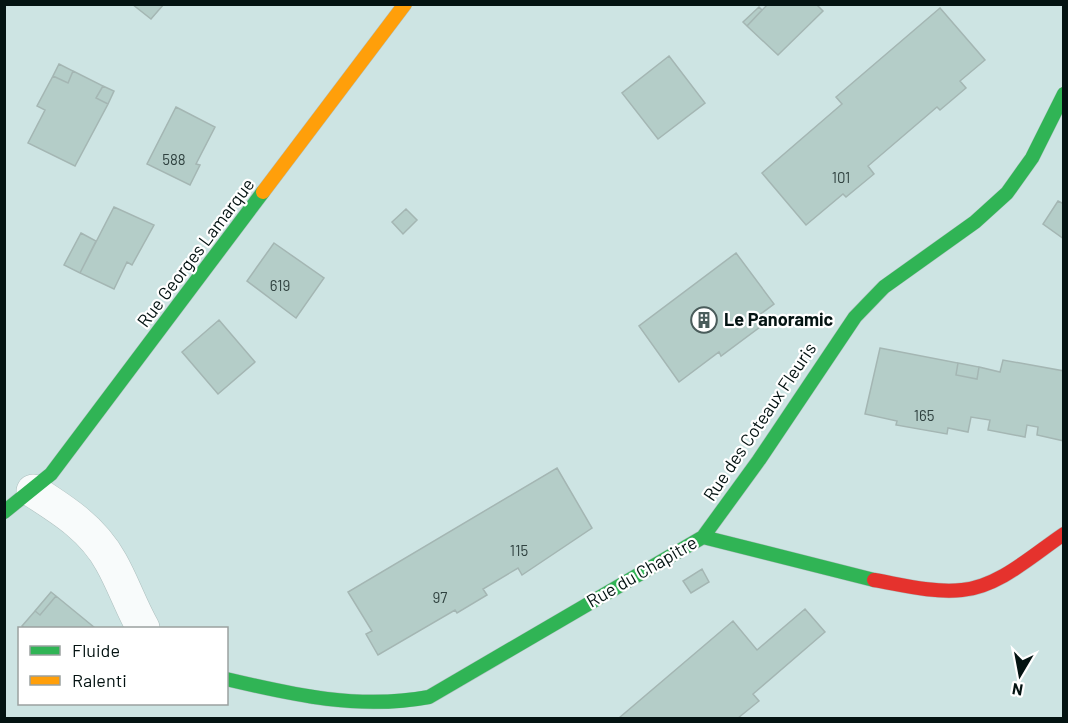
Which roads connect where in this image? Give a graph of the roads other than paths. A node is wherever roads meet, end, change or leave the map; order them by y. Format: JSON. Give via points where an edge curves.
{"nodes":[{"id":1,"x":405,"y":4,"type":"edge"},
{"id":2,"x":1064,"y":94,"type":"edge"},
{"id":3,"x":33,"y":491,"type":"junction"},
{"id":4,"x":4,"y":512,"type":"edge"},
{"id":5,"x":1064,"y":534,"type":"edge"},
{"id":6,"x":703,"y":537,"type":"junction"},
{"id":7,"x":142,"y":627,"type":"edge"},
{"id":8,"x":228,"y":679,"type":"edge"}],
"edges":[{"from":1,"to":3,"type":"street","name":"Rue Georges Lamarque","via":[[58,465]]},
{"from":2,"to":6,"type":"street","name":"Rue des Coteaux Fleuris","via":[[1039,147],[1007,193],[868,302],[820,364],[777,434]]},
{"from":3,"to":4,"type":"street","name":"Rue Georges Lamarque"},
{"from":3,"to":7,"type":"street","via":[[71,515],[92,536],[110,561]]},
{"from":5,"to":6,"type":"street","name":"Rue du Chapitre","via":[[997,579],[964,590],[928,589],[875,580]]},
{"from":6,"to":8,"type":"street","name":"Rue du Chapitre","via":[[429,697],[402,704],[374,704],[295,695]]}]}
